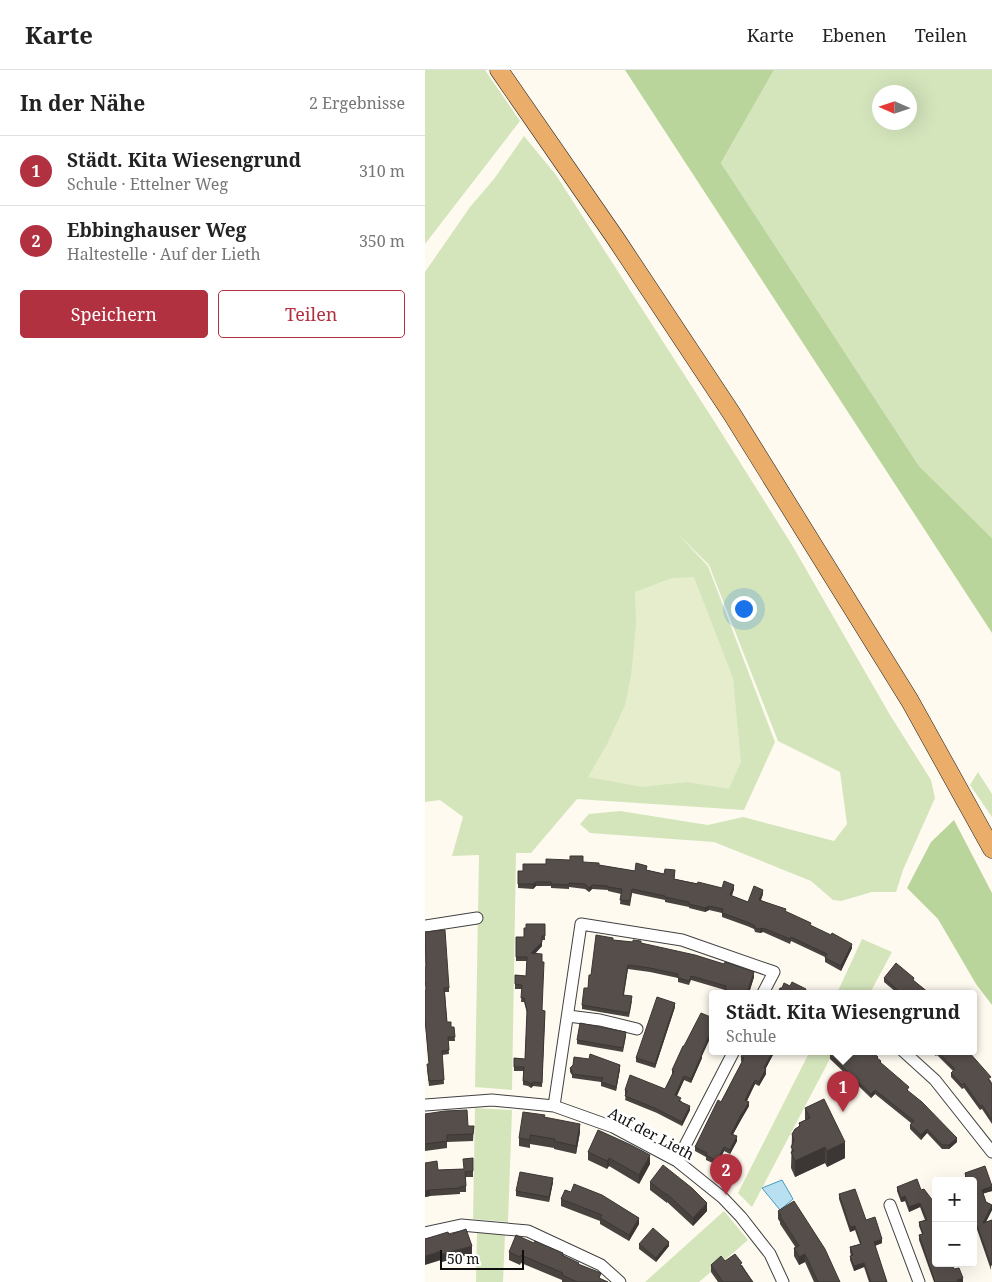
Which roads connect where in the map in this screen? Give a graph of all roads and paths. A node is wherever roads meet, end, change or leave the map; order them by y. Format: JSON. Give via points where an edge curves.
{"nodes":[{"id":1,"x":499,"y":70,"type":"edge"},
{"id":2,"x":992,"y":849,"type":"edge"},
{"id":3,"x":477,"y":918,"type":"dead end"},
{"id":4,"x":425,"y":926,"type":"edge"},
{"id":5,"x":765,"y":990,"type":"edge"},
{"id":6,"x":567,"y":1016,"type":"junction"},
{"id":7,"x":637,"y":1029,"type":"dead end"},
{"id":8,"x":731,"y":1055,"type":"edge"},
{"id":9,"x":907,"y":1055,"type":"edge"},
{"id":10,"x":425,"y":1105,"type":"edge"},
{"id":11,"x":554,"y":1106,"type":"junction"},
{"id":12,"x":992,"y":1152,"type":"edge"},
{"id":13,"x":677,"y":1161,"type":"junction"},
{"id":14,"x":890,"y":1205,"type":"dead end"},
{"id":15,"x":425,"y":1232,"type":"edge"},
{"id":16,"x":621,"y":1282,"type":"edge"},
{"id":17,"x":783,"y":1282,"type":"edge"},
{"id":18,"x":919,"y":1282,"type":"edge"}],
"edges":[{"from":1,"to":2,"type":"highway","via":[[617,239],[726,406],[910,701]]},
{"from":3,"to":4,"type":"street"},
{"from":5,"to":6,"type":"street","via":[[774,972],[681,940],[581,924]]},
{"from":6,"to":7,"type":"street"},
{"from":6,"to":11,"type":"street"},
{"from":8,"to":13,"type":"street"},
{"from":9,"to":12,"type":"street","via":[[935,1080]]},
{"from":10,"to":11,"type":"street","name":"Auf der Lieth","via":[[492,1100]]},
{"from":11,"to":13,"type":"street","name":"Auf der Lieth","via":[[613,1127]]},
{"from":13,"to":17,"type":"street","name":"Auf der Lieth","via":[[738,1212],[770,1254]]},
{"from":14,"to":18,"type":"street"},
{"from":15,"to":16,"type":"street","via":[[461,1224],[528,1231],[601,1265]]}]}
